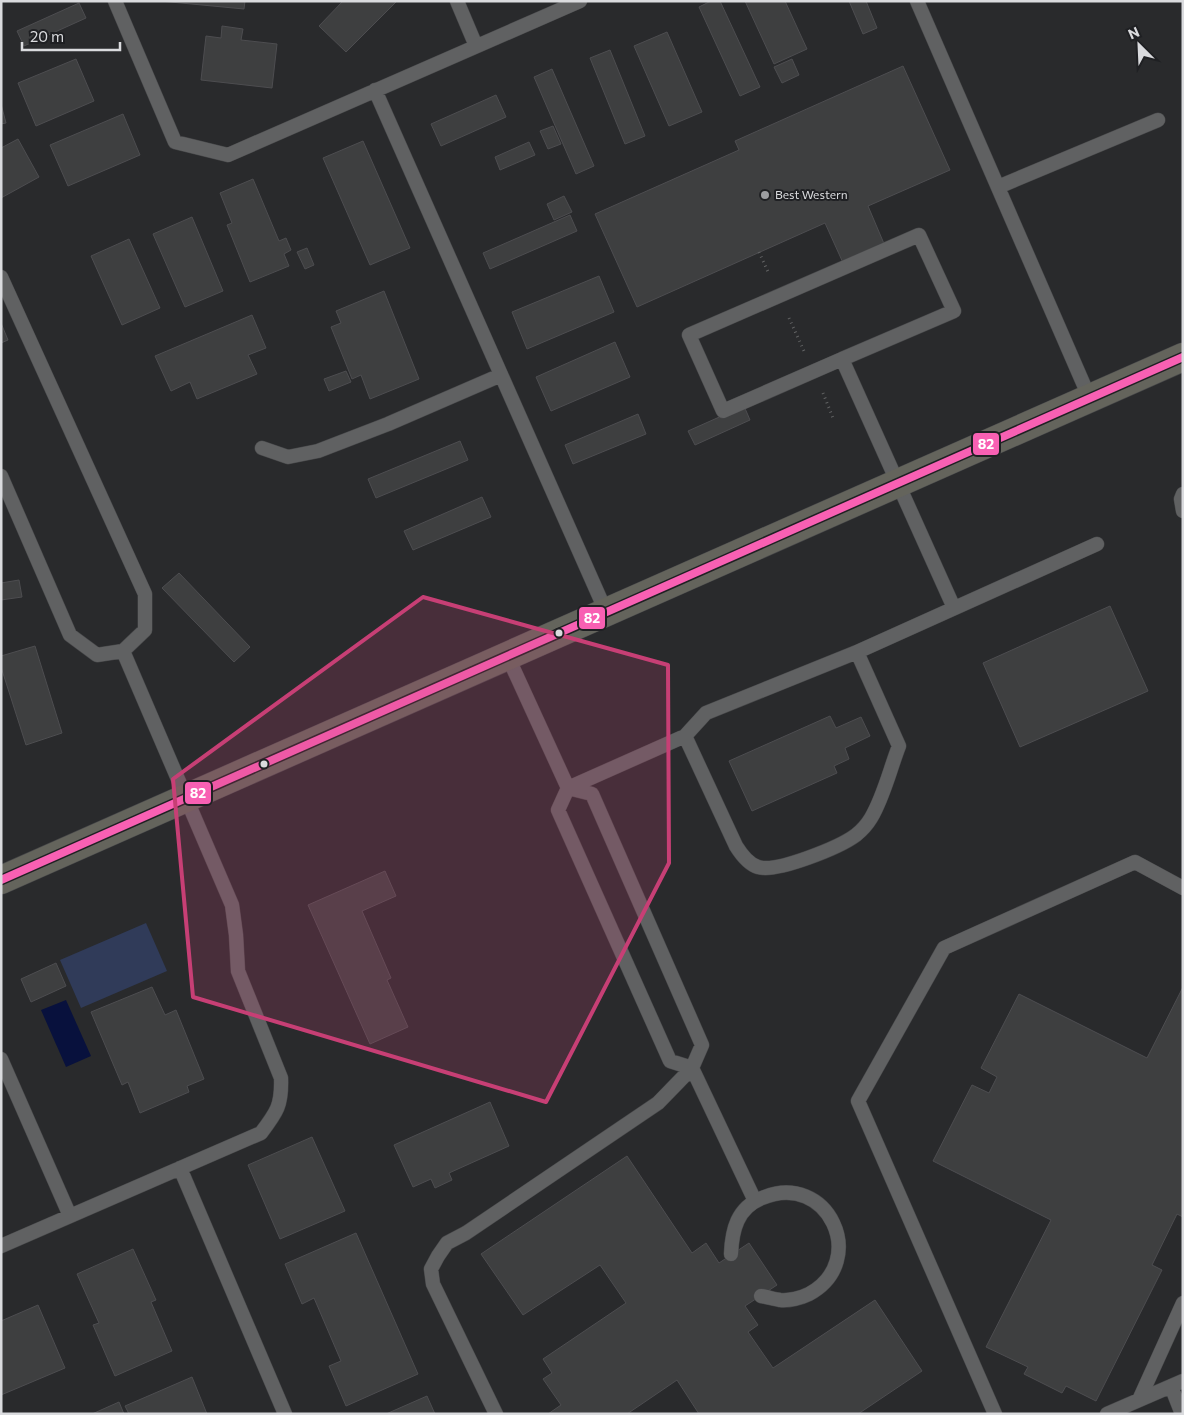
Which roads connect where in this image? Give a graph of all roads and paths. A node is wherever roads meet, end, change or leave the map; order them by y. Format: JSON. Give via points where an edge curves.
{"nodes":[{"id":1,"x":115,"y":1,"type":"edge"},
{"id":2,"x":457,"y":1,"type":"edge"},
{"id":3,"x":580,"y":1,"type":"edge"},
{"id":4,"x":917,"y":1,"type":"edge"},
{"id":5,"x":476,"y":46,"type":"junction"},
{"id":6,"x":375,"y":90,"type":"junction"},
{"id":7,"x":1158,"y":120,"type":"dead end"},
{"id":8,"x":998,"y":187,"type":"junction"},
{"id":9,"x":759,"y":252,"type":"dead end"},
{"id":10,"x":1,"y":277,"type":"edge"},
{"id":11,"x":779,"y":296,"type":"junction"},
{"id":12,"x":1183,"y":358,"type":"edge"},
{"id":13,"x":842,"y":360,"type":"junction"},
{"id":14,"x":813,"y":372,"type":"junction"},
{"id":15,"x":501,"y":375,"type":"junction"},
{"id":16,"x":1090,"y":398,"type":"junction"},
{"id":17,"x":833,"y":418,"type":"dead end"},
{"id":18,"x":262,"y":448,"type":"dead end"},
{"id":19,"x":1,"y":476,"type":"edge"},
{"id":20,"x":898,"y":484,"type":"junction"},
{"id":21,"x":1183,"y":494,"type":"edge"},
{"id":22,"x":1183,"y":511,"type":"edge"},
{"id":23,"x":1097,"y":544,"type":"dead end"},
{"id":24,"x":954,"y":608,"type":"junction"},
{"id":25,"x":607,"y":614,"type":"junction"},
{"id":26,"x":123,"y":651,"type":"junction"},
{"id":27,"x":857,"y":652,"type":"junction"},
{"id":28,"x":508,"y":657,"type":"junction"},
{"id":29,"x":685,"y":736,"type":"junction"},
{"id":30,"x":568,"y":788,"type":"junction"},
{"id":31,"x":186,"y":798,"type":"junction"},
{"id":32,"x":1,"y":880,"type":"edge"},
{"id":33,"x":1183,"y":888,"type":"edge"},
{"id":34,"x":1,"y":1059,"type":"edge"},
{"id":35,"x":692,"y":1068,"type":"junction"},
{"id":36,"x":180,"y":1168,"type":"junction"},
{"id":37,"x":755,"y":1201,"type":"junction"},
{"id":38,"x":70,"y":1216,"type":"junction"},
{"id":39,"x":1,"y":1246,"type":"edge"},
{"id":40,"x":731,"y":1254,"type":"dead end"},
{"id":41,"x":761,"y":1296,"type":"dead end"},
{"id":42,"x":1183,"y":1303,"type":"edge"},
{"id":43,"x":1177,"y":1384,"type":"edge"},
{"id":44,"x":1139,"y":1400,"type":"junction"},
{"id":45,"x":285,"y":1414,"type":"edge"},
{"id":46,"x":496,"y":1414,"type":"edge"},
{"id":47,"x":994,"y":1414,"type":"edge"},
{"id":48,"x":1107,"y":1414,"type":"edge"},
{"id":49,"x":1182,"y":1414,"type":"edge"}],
"edges":[{"from":1,"to":6,"type":"lane","via":[[175,142],[228,155]]},
{"from":2,"to":5,"type":"lane"},
{"from":3,"to":5,"type":"lane"},
{"from":4,"to":8,"type":"lane"},
{"from":5,"to":6,"type":"lane"},
{"from":6,"to":15,"type":"lane"},
{"from":7,"to":8,"type":"lane"},
{"from":8,"to":16,"type":"lane"},
{"from":9,"to":11,"type":"path"},
{"from":10,"to":26,"type":"lane","via":[[145,594],[145,630]]},
{"from":11,"to":13,"type":"lane","via":[[919,235],[954,311]]},
{"from":11,"to":14,"type":"path"},
{"from":11,"to":14,"type":"lane","via":[[689,335],[723,411]]},
{"from":12,"to":16,"type":"highway"},
{"from":13,"to":14,"type":"lane"},
{"from":13,"to":20,"type":"lane"},
{"from":14,"to":17,"type":"path"},
{"from":15,"to":18,"type":"lane","via":[[318,451],[288,456]]},
{"from":15,"to":25,"type":"lane"},
{"from":16,"to":20,"type":"highway"},
{"from":19,"to":26,"type":"lane","via":[[70,635],[97,656]]},
{"from":20,"to":24,"type":"lane"},
{"from":20,"to":25,"type":"highway"},
{"from":21,"to":22,"type":"lane"},
{"from":23,"to":24,"type":"lane"},
{"from":24,"to":27,"type":"lane"},
{"from":25,"to":28,"type":"highway"},
{"from":26,"to":31,"type":"lane"},
{"from":27,"to":29,"type":"lane","via":[[706,713]]},
{"from":27,"to":29,"type":"lane","via":[[899,746],[871,819],[855,835],[831,847],[778,867],[758,867],[744,858]]},
{"from":28,"to":30,"type":"lane"},
{"from":28,"to":31,"type":"highway"},
{"from":29,"to":30,"type":"lane"},
{"from":30,"to":35,"type":"lane","via":[[558,810],[670,1061]]},
{"from":30,"to":35,"type":"lane","via":[[592,794],[702,1045]]},
{"from":31,"to":32,"type":"highway"},
{"from":31,"to":36,"type":"lane","via":[[232,905],[238,971],[281,1078],[282,1097],[262,1133]]},
{"from":33,"to":47,"type":"lane","via":[[1135,862],[944,948],[858,1101]]},
{"from":34,"to":38,"type":"lane"},
{"from":35,"to":37,"type":"lane"},
{"from":35,"to":46,"type":"lane","via":[[658,1103],[447,1243],[438,1256],[431,1269],[433,1284]]},
{"from":36,"to":38,"type":"lane"},
{"from":36,"to":45,"type":"lane"},
{"from":37,"to":40,"type":"lane","via":[[740,1215],[732,1234]]},
{"from":37,"to":41,"type":"lane","via":[[774,1193],[794,1192],[814,1200],[828,1214],[837,1232],[839,1252],[833,1272],[820,1288],[802,1298],[781,1300]]},
{"from":38,"to":39,"type":"lane"},
{"from":42,"to":44,"type":"lane"},
{"from":43,"to":44,"type":"lane"},
{"from":43,"to":49,"type":"lane"},
{"from":44,"to":48,"type":"lane"}]}
